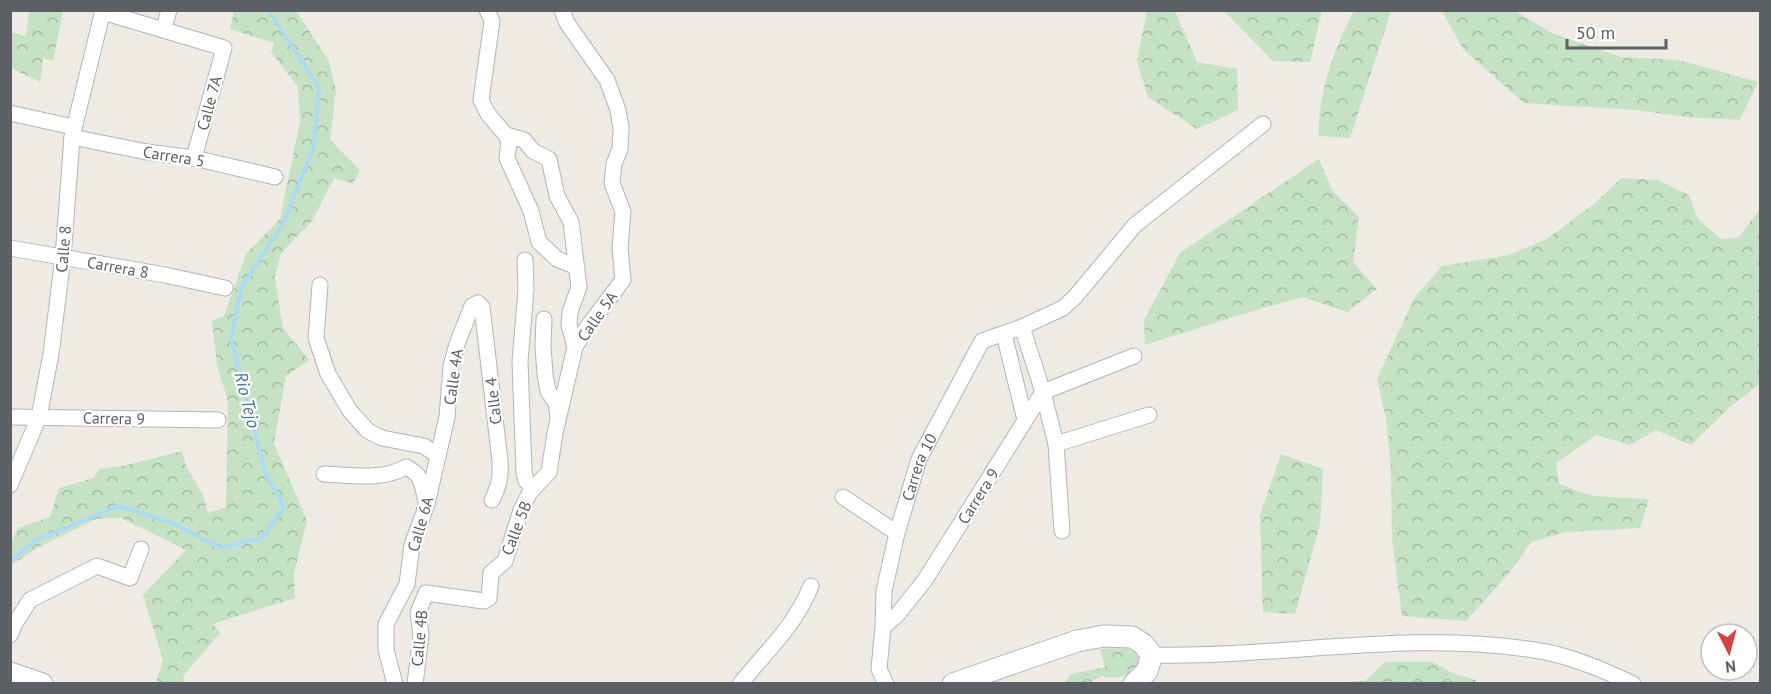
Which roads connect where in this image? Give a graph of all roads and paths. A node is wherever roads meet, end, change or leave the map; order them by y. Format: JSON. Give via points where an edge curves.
{"nodes":[{"id":1,"x":169,"y":10,"type":"edge"},
{"id":2,"x":487,"y":10,"type":"edge"},
{"id":3,"x":562,"y":10,"type":"edge"},
{"id":4,"x":103,"y":11,"type":"edge"},
{"id":5,"x":164,"y":28,"type":"junction"},
{"id":6,"x":10,"y":113,"type":"edge"},
{"id":7,"x":1263,"y":124,"type":"dead end"},
{"id":8,"x":72,"y":132,"type":"junction"},
{"id":9,"x":506,"y":135,"type":"junction"},
{"id":10,"x":194,"y":158,"type":"junction"},
{"id":11,"x":275,"y":177,"type":"dead end"},
{"id":12,"x":10,"y":248,"type":"edge"},
{"id":13,"x":63,"y":257,"type":"junction"},
{"id":14,"x":525,"y":260,"type":"dead end"},
{"id":15,"x":577,"y":267,"type":"junction"},
{"id":16,"x":320,"y":285,"type":"dead end"},
{"id":17,"x":225,"y":288,"type":"dead end"},
{"id":18,"x":478,"y":303,"type":"joint"},
{"id":19,"x":544,"y":319,"type":"dead end"},
{"id":20,"x":1022,"y":327,"type":"junction"},
{"id":21,"x":1004,"y":334,"type":"junction"},
{"id":22,"x":575,"y":347,"type":"junction"},
{"id":23,"x":1134,"y":356,"type":"dead end"},
{"id":24,"x":565,"y":387,"type":"joint"},
{"id":25,"x":1043,"y":392,"type":"junction"},
{"id":26,"x":1149,"y":415,"type":"dead end"},
{"id":27,"x":10,"y":417,"type":"edge"},
{"id":28,"x":39,"y":417,"type":"junction"},
{"id":29,"x":558,"y":417,"type":"junction"},
{"id":30,"x":218,"y":420,"type":"dead end"},
{"id":31,"x":1025,"y":420,"type":"junction"},
{"id":32,"x":1056,"y":444,"type":"junction"},
{"id":33,"x":438,"y":456,"type":"junction"},
{"id":34,"x":324,"y":474,"type":"dead end"},
{"id":35,"x":10,"y":485,"type":"edge"},
{"id":36,"x":534,"y":487,"type":"junction"},
{"id":37,"x":843,"y":497,"type":"dead end"},
{"id":38,"x":492,"y":500,"type":"dead end"},
{"id":39,"x":427,"y":504,"type":"junction"},
{"id":40,"x":1062,"y":531,"type":"dead end"},
{"id":41,"x":897,"y":533,"type":"junction"},
{"id":42,"x":141,"y":549,"type":"dead end"},
{"id":43,"x":811,"y":586,"type":"dead end"},
{"id":44,"x":426,"y":593,"type":"joint"},
{"id":45,"x":883,"y":627,"type":"junction"},
{"id":46,"x":10,"y":635,"type":"edge"},
{"id":47,"x":1152,"y":656,"type":"junction"},
{"id":48,"x":10,"y":673,"type":"edge"},
{"id":49,"x":419,"y":682,"type":"edge"},
{"id":50,"x":42,"y":684,"type":"edge"},
{"id":51,"x":395,"y":684,"type":"edge"},
{"id":52,"x":740,"y":684,"type":"edge"},
{"id":53,"x":886,"y":684,"type":"edge"},
{"id":54,"x":953,"y":684,"type":"edge"},
{"id":55,"x":1134,"y":684,"type":"edge"},
{"id":56,"x":1633,"y":684,"type":"edge"}],
"edges":[{"from":1,"to":5,"type":"street"},
{"from":2,"to":9,"type":"street","via":[[492,21],[481,100]]},
{"from":3,"to":22,"type":"street","name":"Calle 5A","via":[[607,80],[621,128],[612,183],[623,212],[623,280]]},
{"from":4,"to":5,"type":"street"},
{"from":4,"to":8,"type":"street","name":"Calle 8"},
{"from":5,"to":10,"type":"street","name":"Calle 7A","via":[[224,48]]},
{"from":6,"to":8,"type":"street","name":"Carrera 5"},
{"from":7,"to":20,"type":"street","name":"Carrera 10","via":[[1136,225],[1063,308]]},
{"from":8,"to":10,"type":"street","name":"Carrera 5","via":[[147,152]]},
{"from":8,"to":13,"type":"street","name":"Calle 8"},
{"from":9,"to":15,"type":"street","via":[[507,158],[531,211],[539,242],[557,259]]},
{"from":9,"to":15,"type":"street","via":[[524,140],[533,151],[549,159],[557,196],[571,222]]},
{"from":10,"to":11,"type":"street","name":"Carrera 5"},
{"from":12,"to":13,"type":"street","name":"Carrera 8"},
{"from":13,"to":17,"type":"street","name":"Carrera 8"},
{"from":13,"to":28,"type":"street","name":"Calle 8"},
{"from":14,"to":36,"type":"street","via":[[520,361],[524,472],[526,481]]},
{"from":15,"to":22,"type":"street","via":[[579,287],[569,324]]},
{"from":16,"to":33,"type":"street","via":[[316,338],[328,374],[350,411],[363,426],[382,438],[424,446]]},
{"from":18,"to":33,"type":"street","name":"Calle 4A","via":[[472,306],[451,366],[447,417]]},
{"from":18,"to":38,"type":"street","name":"Calle 4","via":[[482,307],[501,476]]},
{"from":19,"to":29,"type":"street","via":[[545,374]]},
{"from":20,"to":21,"type":"street","name":"Carrera 10"},
{"from":20,"to":25,"type":"street"},
{"from":21,"to":31,"type":"street"},
{"from":21,"to":41,"type":"street","name":"Carrera 10","via":[[982,341],[949,399],[919,459]]},
{"from":22,"to":24,"type":"street","name":"Calle 5A"},
{"from":23,"to":25,"type":"street"},
{"from":24,"to":29,"type":"street","name":"Calle 5B"},
{"from":25,"to":31,"type":"street","name":"Carrera 9"},
{"from":25,"to":32,"type":"street"},
{"from":26,"to":32,"type":"street"},
{"from":27,"to":28,"type":"street","name":"Carrera 9"},
{"from":28,"to":30,"type":"street","name":"Carrera 9"},
{"from":28,"to":35,"type":"street","name":"Calle 8"},
{"from":29,"to":36,"type":"street","name":"Calle 5B","via":[[549,472]]},
{"from":31,"to":45,"type":"street","name":"Carrera 9","via":[[925,580]]},
{"from":32,"to":40,"type":"street"},
{"from":33,"to":39,"type":"street","name":"Calle 6A"},
{"from":34,"to":39,"type":"street","via":[[380,476],[406,467],[420,478]]},
{"from":36,"to":44,"type":"street","name":"Calle 5B","via":[[505,561],[491,573],[487,600]]},
{"from":37,"to":41,"type":"street"},
{"from":39,"to":51,"type":"street","name":"Calle 6A","via":[[412,545],[407,584],[386,624]]},
{"from":41,"to":45,"type":"street","name":"Carrera 10","via":[[884,591]]},
{"from":42,"to":46,"type":"street","via":[[130,578],[97,566],[30,600]]},
{"from":43,"to":52,"type":"street","via":[[792,623]]},
{"from":44,"to":49,"type":"street","name":"Calle 4B","via":[[418,613]]},
{"from":45,"to":53,"type":"street","via":[[879,669]]},
{"from":47,"to":54,"type":"street","via":[[1132,637],[1104,636],[1077,641]]},
{"from":47,"to":55,"type":"street","via":[[1147,670]]},
{"from":47,"to":56,"type":"street","via":[[1203,657],[1403,643],[1471,643],[1536,650],[1593,665]]},
{"from":48,"to":50,"type":"street"}]}
